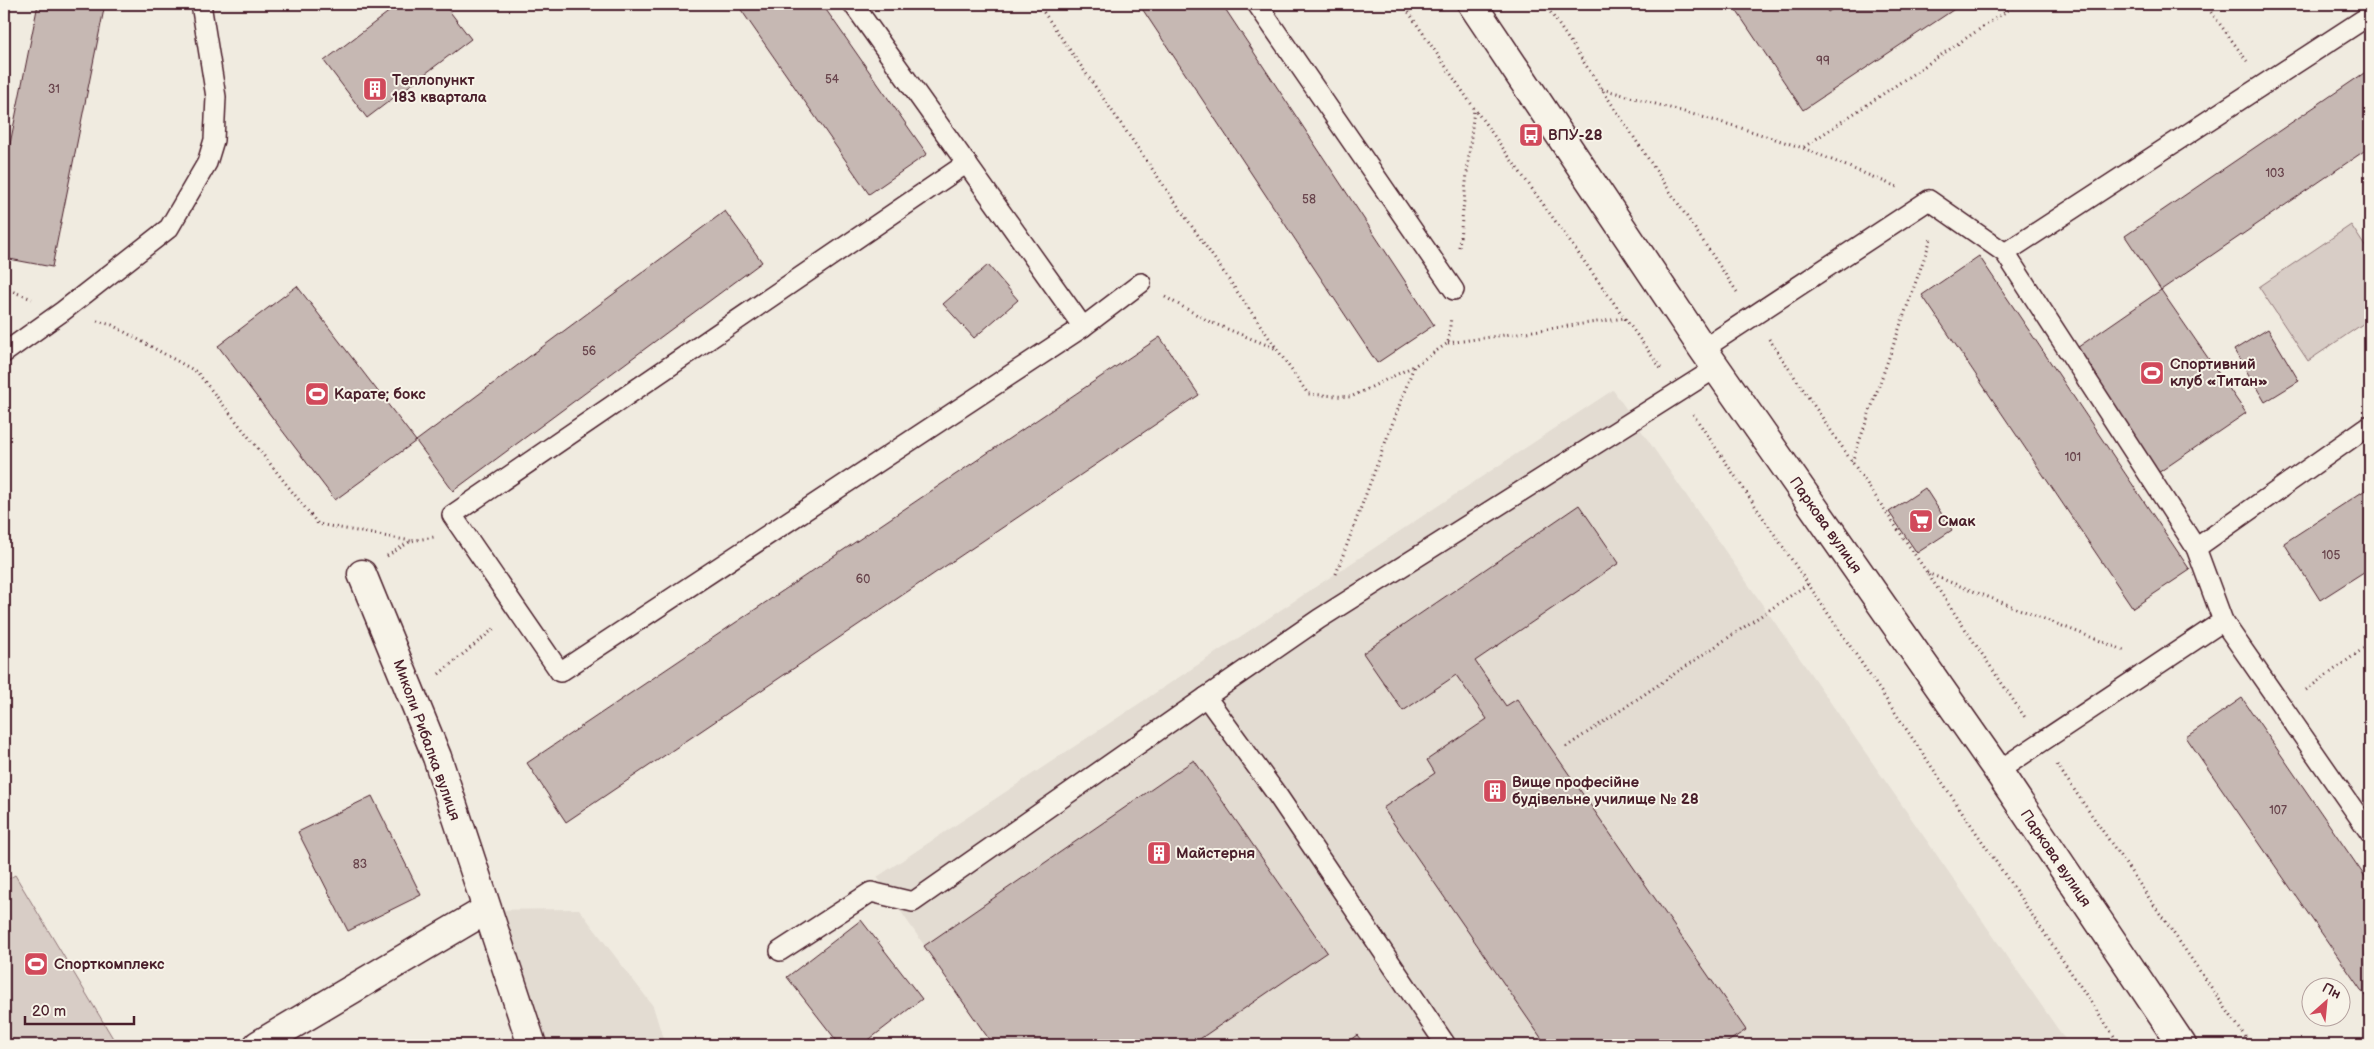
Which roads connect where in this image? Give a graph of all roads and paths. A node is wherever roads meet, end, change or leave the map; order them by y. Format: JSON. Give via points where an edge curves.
{"nodes":[{"id":1,"x":201,"y":4,"type":"edge"},
{"id":2,"x":853,"y":4,"type":"edge"},
{"id":3,"x":1038,"y":4,"type":"edge"},
{"id":4,"x":1257,"y":4,"type":"edge"},
{"id":5,"x":1404,"y":4,"type":"edge"},
{"id":6,"x":1472,"y":4,"type":"edge"},
{"id":7,"x":1545,"y":4,"type":"edge"},
{"id":8,"x":2017,"y":4,"type":"edge"},
{"id":9,"x":2206,"y":4,"type":"edge"},
{"id":10,"x":2370,"y":15,"type":"edge"},
{"id":11,"x":2264,"y":84,"type":"junction"},
{"id":12,"x":1602,"y":88,"type":"junction"},
{"id":13,"x":1474,"y":108,"type":"junction"},
{"id":14,"x":1803,"y":148,"type":"junction"},
{"id":15,"x":967,"y":163,"type":"junction"},
{"id":16,"x":1935,"y":205,"type":"junction"},
{"id":17,"x":2004,"y":253,"type":"junction"},
{"id":18,"x":1141,"y":283,"type":"joint"},
{"id":19,"x":1454,"y":290,"type":"junction"},
{"id":20,"x":1753,"y":316,"type":"junction"},
{"id":21,"x":1625,"y":318,"type":"junction"},
{"id":22,"x":112,"y":325,"type":"dead end"},
{"id":23,"x":1083,"y":326,"type":"junction"},
{"id":24,"x":1448,"y":343,"type":"junction"},
{"id":25,"x":1278,"y":350,"type":"junction"},
{"id":26,"x":4,"y":353,"type":"edge"},
{"id":27,"x":1710,"y":359,"type":"junction"},
{"id":28,"x":1414,"y":366,"type":"junction"},
{"id":29,"x":1678,"y":392,"type":"junction"},
{"id":30,"x":2370,"y":425,"type":"edge"},
{"id":31,"x":1852,"y":462,"type":"junction"},
{"id":32,"x":463,"y":532,"type":"junction"},
{"id":33,"x":411,"y":541,"type":"junction"},
{"id":34,"x":2196,"y":548,"type":"junction"},
{"id":35,"x":1927,"y":573,"type":"junction"},
{"id":36,"x":362,"y":574,"type":"joint"},
{"id":37,"x":1808,"y":584,"type":"junction"},
{"id":38,"x":517,"y":610,"type":"junction"},
{"id":39,"x":1319,"y":619,"type":"junction"},
{"id":40,"x":2223,"y":621,"type":"junction"},
{"id":41,"x":2370,"y":644,"type":"edge"},
{"id":42,"x":2159,"y":664,"type":"junction"},
{"id":43,"x":434,"y":678,"type":"dead end"},
{"id":44,"x":1206,"y":698,"type":"junction"},
{"id":45,"x":2282,"y":707,"type":"junction"},
{"id":46,"x":2042,"y":743,"type":"junction"},
{"id":47,"x":1566,"y":747,"type":"dead end"},
{"id":48,"x":1998,"y":771,"type":"junction"},
{"id":49,"x":2370,"y":833,"type":"edge"},
{"id":50,"x":486,"y":910,"type":"junction"},
{"id":51,"x":780,"y":951,"type":"dead end"},
{"id":52,"x":258,"y":1045,"type":"edge"},
{"id":53,"x":532,"y":1045,"type":"edge"},
{"id":54,"x":1446,"y":1045,"type":"edge"},
{"id":55,"x":2120,"y":1045,"type":"edge"},
{"id":56,"x":2182,"y":1045,"type":"edge"},
{"id":57,"x":2251,"y":1045,"type":"edge"}],
"edges":[{"from":1,"to":26,"type":"lane","via":[[216,97],[214,140],[207,163],[169,228]]},
{"from":2,"to":15,"type":"lane"},
{"from":3,"to":25,"type":"path"},
{"from":4,"to":19,"type":"lane"},
{"from":5,"to":13,"type":"path"},
{"from":6,"to":27,"type":"street","name":"Паркова вулиця"},
{"from":7,"to":12,"type":"path"},
{"from":8,"to":14,"type":"path"},
{"from":9,"to":11,"type":"path"},
{"from":10,"to":11,"type":"lane"},
{"from":11,"to":17,"type":"lane"},
{"from":12,"to":14,"type":"path"},
{"from":12,"to":20,"type":"path"},
{"from":13,"to":19,"type":"path"},
{"from":13,"to":21,"type":"path"},
{"from":14,"to":16,"type":"path"},
{"from":15,"to":23,"type":"lane"},
{"from":15,"to":32,"type":"lane","via":[[452,516]]},
{"from":16,"to":17,"type":"lane"},
{"from":16,"to":20,"type":"lane"},
{"from":16,"to":31,"type":"path"},
{"from":17,"to":34,"type":"lane"},
{"from":18,"to":23,"type":"lane"},
{"from":18,"to":25,"type":"path","via":[[1210,322]]},
{"from":19,"to":24,"type":"path"},
{"from":20,"to":27,"type":"lane"},
{"from":20,"to":31,"type":"path"},
{"from":21,"to":24,"type":"path"},
{"from":21,"to":29,"type":"path"},
{"from":22,"to":33,"type":"path","via":[[197,372],[318,524]]},
{"from":23,"to":38,"type":"lane","via":[[560,672]]},
{"from":24,"to":28,"type":"path"},
{"from":25,"to":28,"type":"path","via":[[1308,394],[1351,397]]},
{"from":27,"to":29,"type":"lane"},
{"from":27,"to":48,"type":"street","name":"Паркова вулиця"},
{"from":28,"to":39,"type":"path"},
{"from":29,"to":37,"type":"path"},
{"from":29,"to":39,"type":"lane"},
{"from":30,"to":34,"type":"lane"},
{"from":31,"to":35,"type":"path"},
{"from":32,"to":33,"type":"path"},
{"from":32,"to":38,"type":"lane"},
{"from":33,"to":36,"type":"path"},
{"from":34,"to":40,"type":"lane"},
{"from":35,"to":42,"type":"path"},
{"from":35,"to":46,"type":"path"},
{"from":36,"to":50,"type":"street","name":"Миколи Рибалка вулиця","via":[[437,757]]},
{"from":37,"to":47,"type":"path"},
{"from":37,"to":55,"type":"path"},
{"from":38,"to":43,"type":"path"},
{"from":39,"to":44,"type":"lane"},
{"from":40,"to":42,"type":"lane"},
{"from":40,"to":45,"type":"lane"},
{"from":41,"to":45,"type":"path"},
{"from":42,"to":46,"type":"lane"},
{"from":44,"to":51,"type":"lane","via":[[913,902],[871,892]]},
{"from":44,"to":54,"type":"lane","via":[[1278,796]]},
{"from":45,"to":49,"type":"lane"},
{"from":46,"to":48,"type":"lane"},
{"from":46,"to":57,"type":"path"},
{"from":48,"to":56,"type":"street","name":"Паркова вулиця"},
{"from":50,"to":52,"type":"street"},
{"from":50,"to":53,"type":"street","name":"Миколи Рибалка вулиця"}]}
